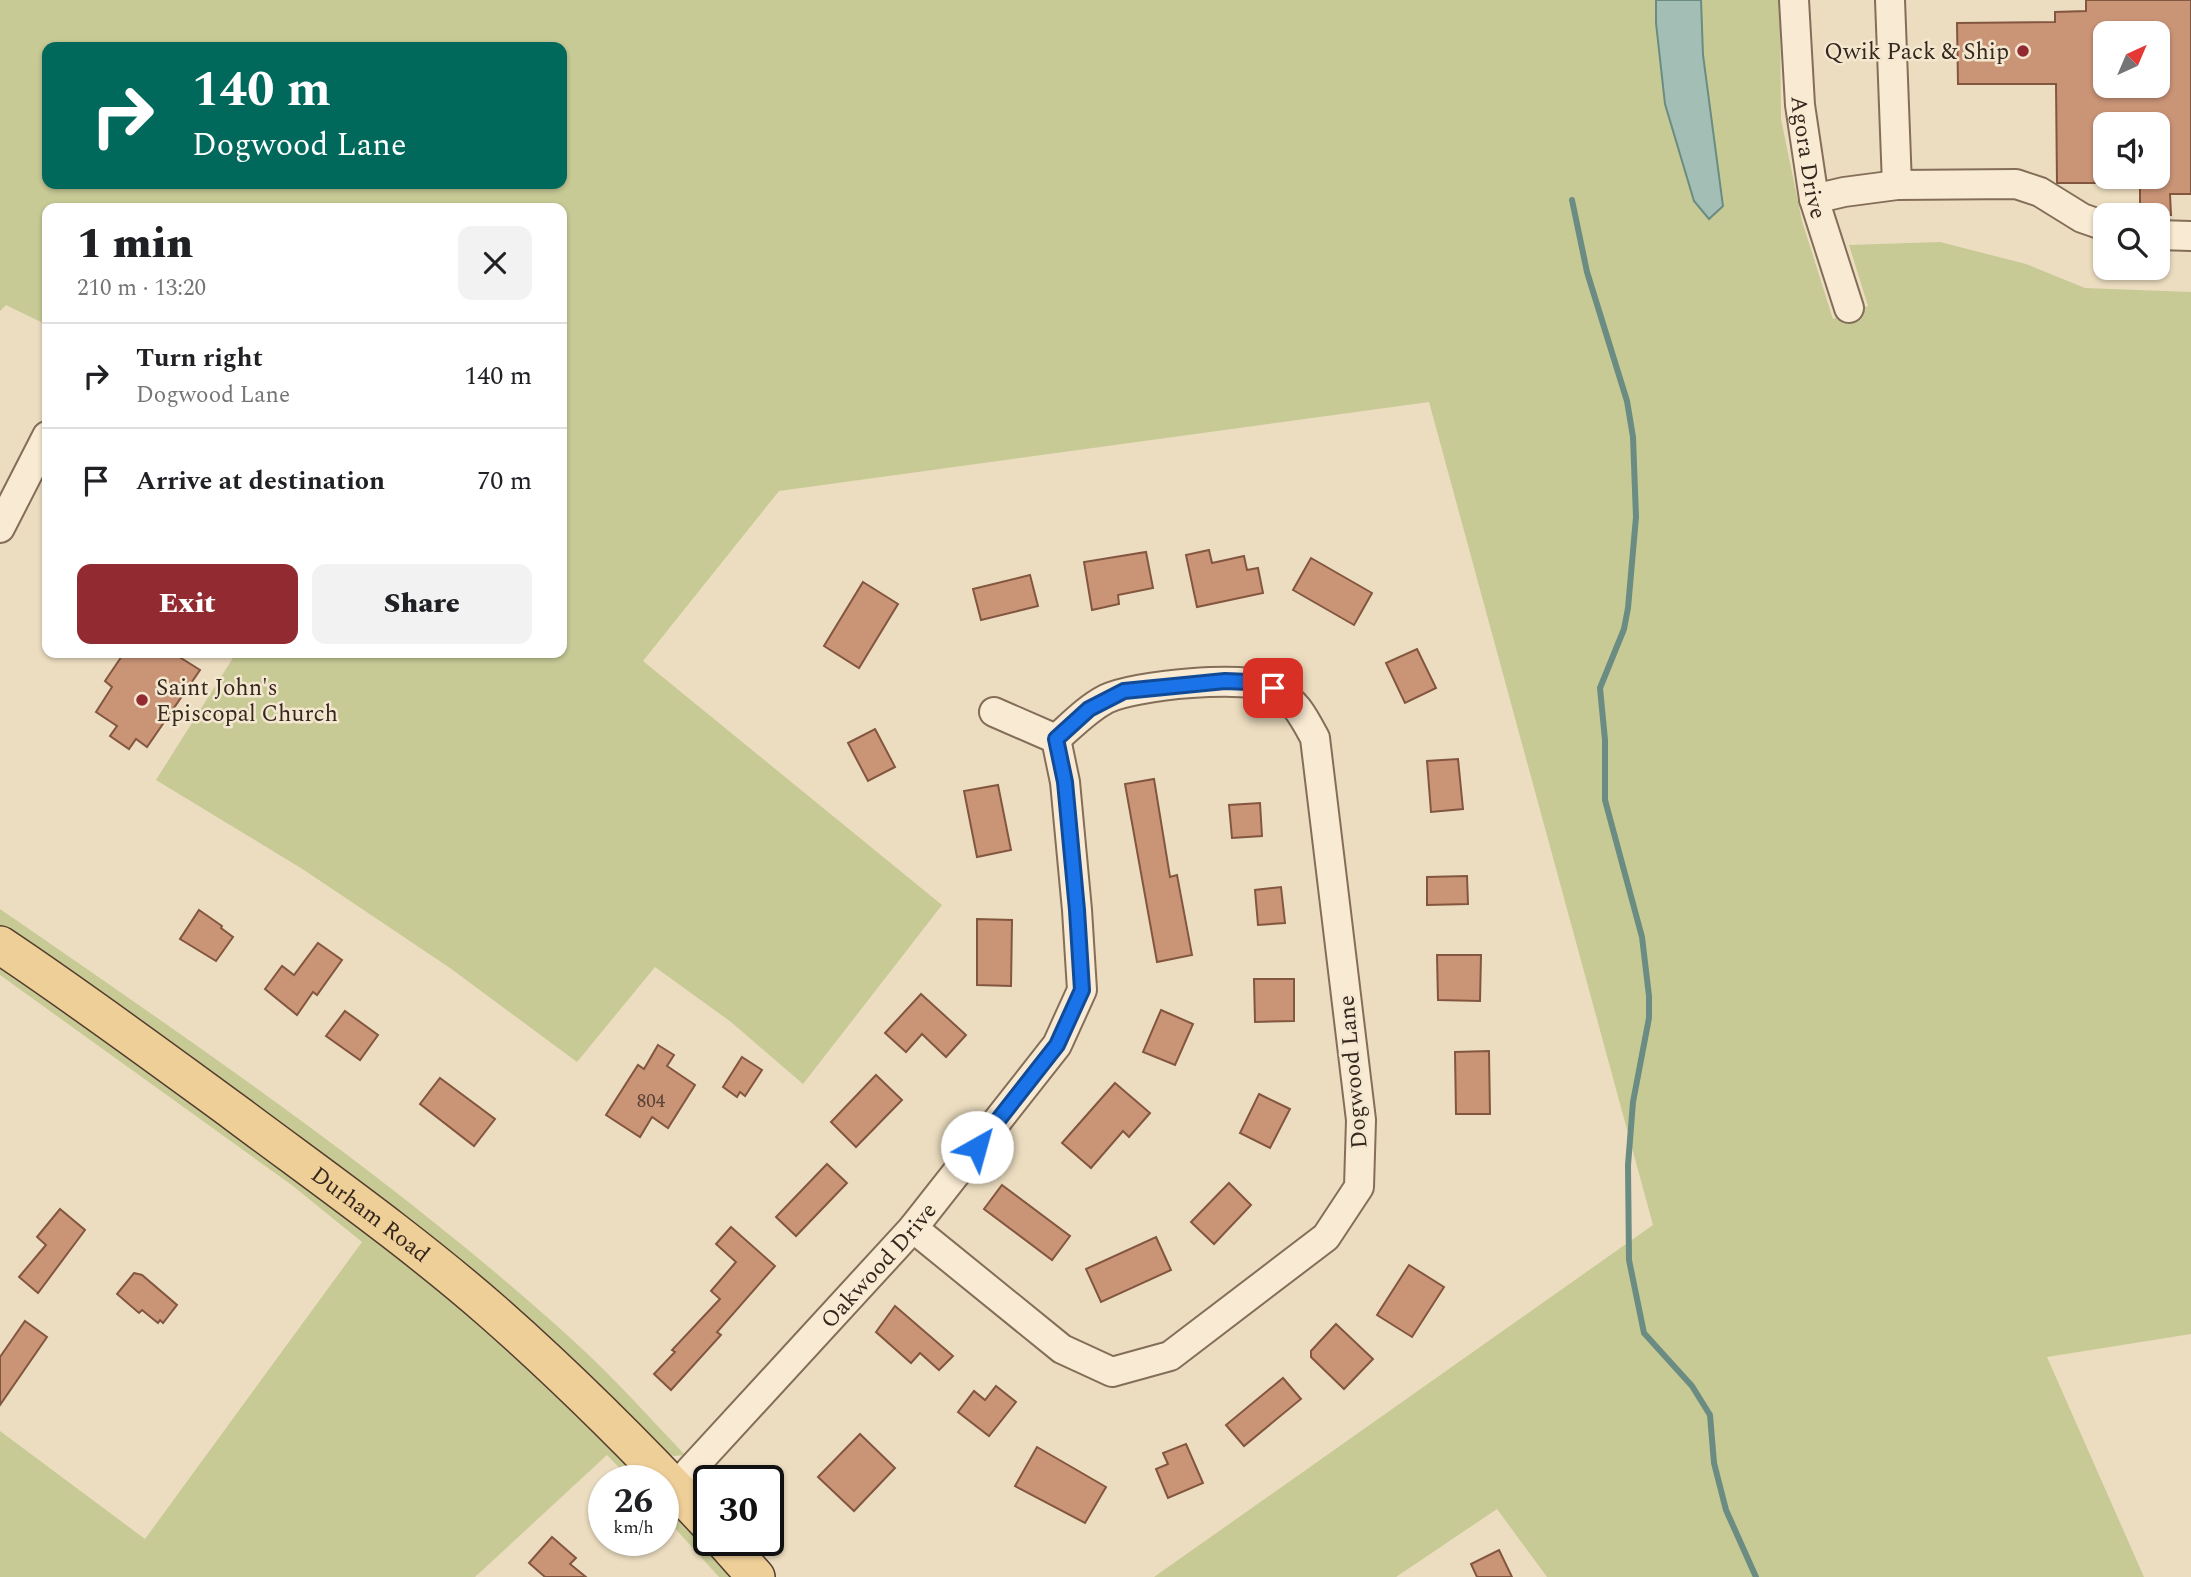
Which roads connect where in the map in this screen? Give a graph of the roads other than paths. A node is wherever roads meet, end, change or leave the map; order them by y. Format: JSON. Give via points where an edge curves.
{"nodes":[{"id":1,"x":1794,"y":0,"type":"edge"},
{"id":2,"x":1890,"y":0,"type":"edge"},
{"id":3,"x":1897,"y":185,"type":"junction"},
{"id":4,"x":1814,"y":199,"type":"junction"},
{"id":5,"x":2093,"y":222,"type":"edge"},
{"id":6,"x":2170,"y":235,"type":"edge"},
{"id":7,"x":2191,"y":236,"type":"edge"},
{"id":8,"x":1849,"y":308,"type":"dead end"},
{"id":9,"x":42,"y":446,"type":"edge"},
{"id":10,"x":0,"y":527,"type":"edge"},
{"id":11,"x":994,"y":712,"type":"dead end"},
{"id":12,"x":1056,"y":739,"type":"junction"},
{"id":13,"x":0,"y":945,"type":"edge"},
{"id":14,"x":913,"y":1228,"type":"junction"},
{"id":15,"x":652,"y":1465,"type":"edge"},
{"id":16,"x":679,"y":1484,"type":"edge"},
{"id":17,"x":679,"y":1492,"type":"edge"},
{"id":18,"x":693,"y":1507,"type":"edge"},
{"id":19,"x":737,"y":1556,"type":"edge"},
{"id":20,"x":756,"y":1577,"type":"edge"}],
"edges":[{"from":1,"to":4,"type":"street","name":"Agora Drive","via":[[1800,105]]},
{"from":2,"to":3,"type":"street"},
{"from":3,"to":4,"type":"street"},
{"from":3,"to":5,"type":"street","via":[[2016,184]]},
{"from":4,"to":8,"type":"street","name":"Agora Drive"},
{"from":6,"to":7,"type":"street"},
{"from":9,"to":10,"type":"street"},
{"from":11,"to":12,"type":"street"},
{"from":12,"to":14,"type":"street","name":"Oakwood Drive","via":[[1065,782],[1082,990],[1057,1045]]},
{"from":12,"to":14,"type":"street","name":"Dogwood Lane","via":[[1089,709],[1124,691],[1249,682],[1273,688],[1300,709],[1315,738],[1361,1120],[1359,1187],[1326,1237],[1181,1348],[1170,1356],[1112,1372],[1062,1349]]},
{"from":13,"to":15,"type":"main road","name":"Durham Road","via":[[400,1236],[557,1370]]},
{"from":14,"to":16,"type":"street","name":"Oakwood Drive"},
{"from":17,"to":18,"type":"main road","name":"Durham Road"},
{"from":19,"to":20,"type":"main road"}]}
